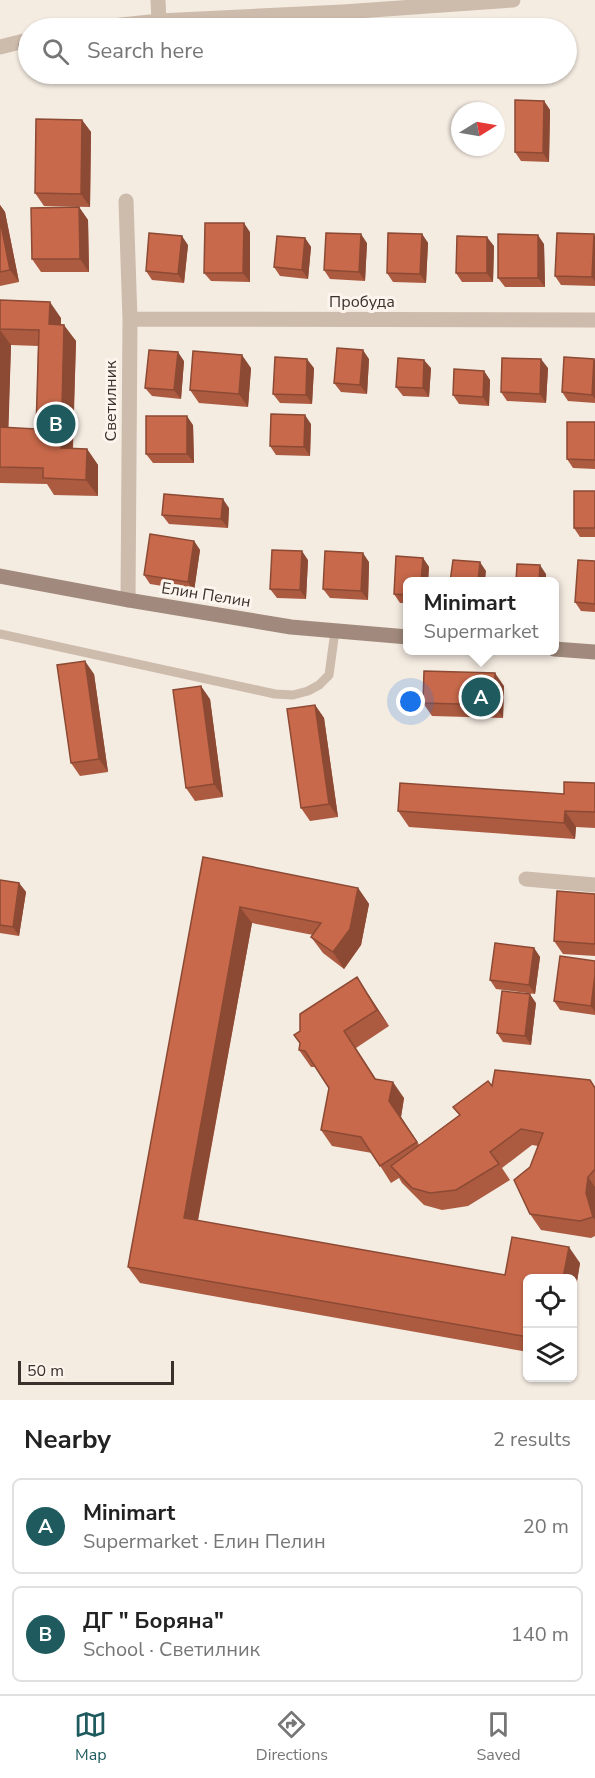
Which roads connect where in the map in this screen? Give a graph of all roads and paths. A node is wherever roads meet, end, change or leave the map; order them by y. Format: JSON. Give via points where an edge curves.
{"nodes":[{"id":1,"x":158,"y":0,"type":"edge"},
{"id":2,"x":513,"y":0,"type":"edge"},
{"id":3,"x":342,"y":6,"type":"edge"},
{"id":4,"x":159,"y":18,"type":"edge"},
{"id":5,"x":196,"y":18,"type":"edge"},
{"id":6,"x":18,"y":42,"type":"edge"},
{"id":7,"x":0,"y":47,"type":"edge"},
{"id":8,"x":126,"y":201,"type":"dead end"},
{"id":9,"x":129,"y":319,"type":"junction"},
{"id":10,"x":595,"y":320,"type":"edge"},
{"id":11,"x":0,"y":576,"type":"edge"},
{"id":12,"x":128,"y":600,"type":"junction"},
{"id":13,"x":335,"y":631,"type":"junction"},
{"id":14,"x":0,"y":634,"type":"edge"},
{"id":15,"x":403,"y":637,"type":"edge"},
{"id":16,"x":559,"y":649,"type":"edge"},
{"id":17,"x":595,"y":652,"type":"edge"},
{"id":18,"x":526,"y":879,"type":"dead end"},
{"id":19,"x":595,"y":885,"type":"edge"}],
"edges":[{"from":1,"to":4,"type":"street"},
{"from":2,"to":3,"type":"street"},
{"from":3,"to":5,"type":"street"},
{"from":6,"to":7,"type":"street"},
{"from":8,"to":9,"type":"street","name":"Светилник"},
{"from":9,"to":10,"type":"street","name":"Пробуда"},
{"from":9,"to":12,"type":"street","name":"Светилник"},
{"from":11,"to":12,"type":"street","name":"Елин Пелин"},
{"from":12,"to":13,"type":"street","name":"Елин Пелин"},
{"from":13,"to":14,"type":"lane","via":[[329,675],[319,685],[293,695]]},
{"from":13,"to":15,"type":"street","name":"Елин Пелин"},
{"from":16,"to":17,"type":"street"},
{"from":18,"to":19,"type":"street"}]}
